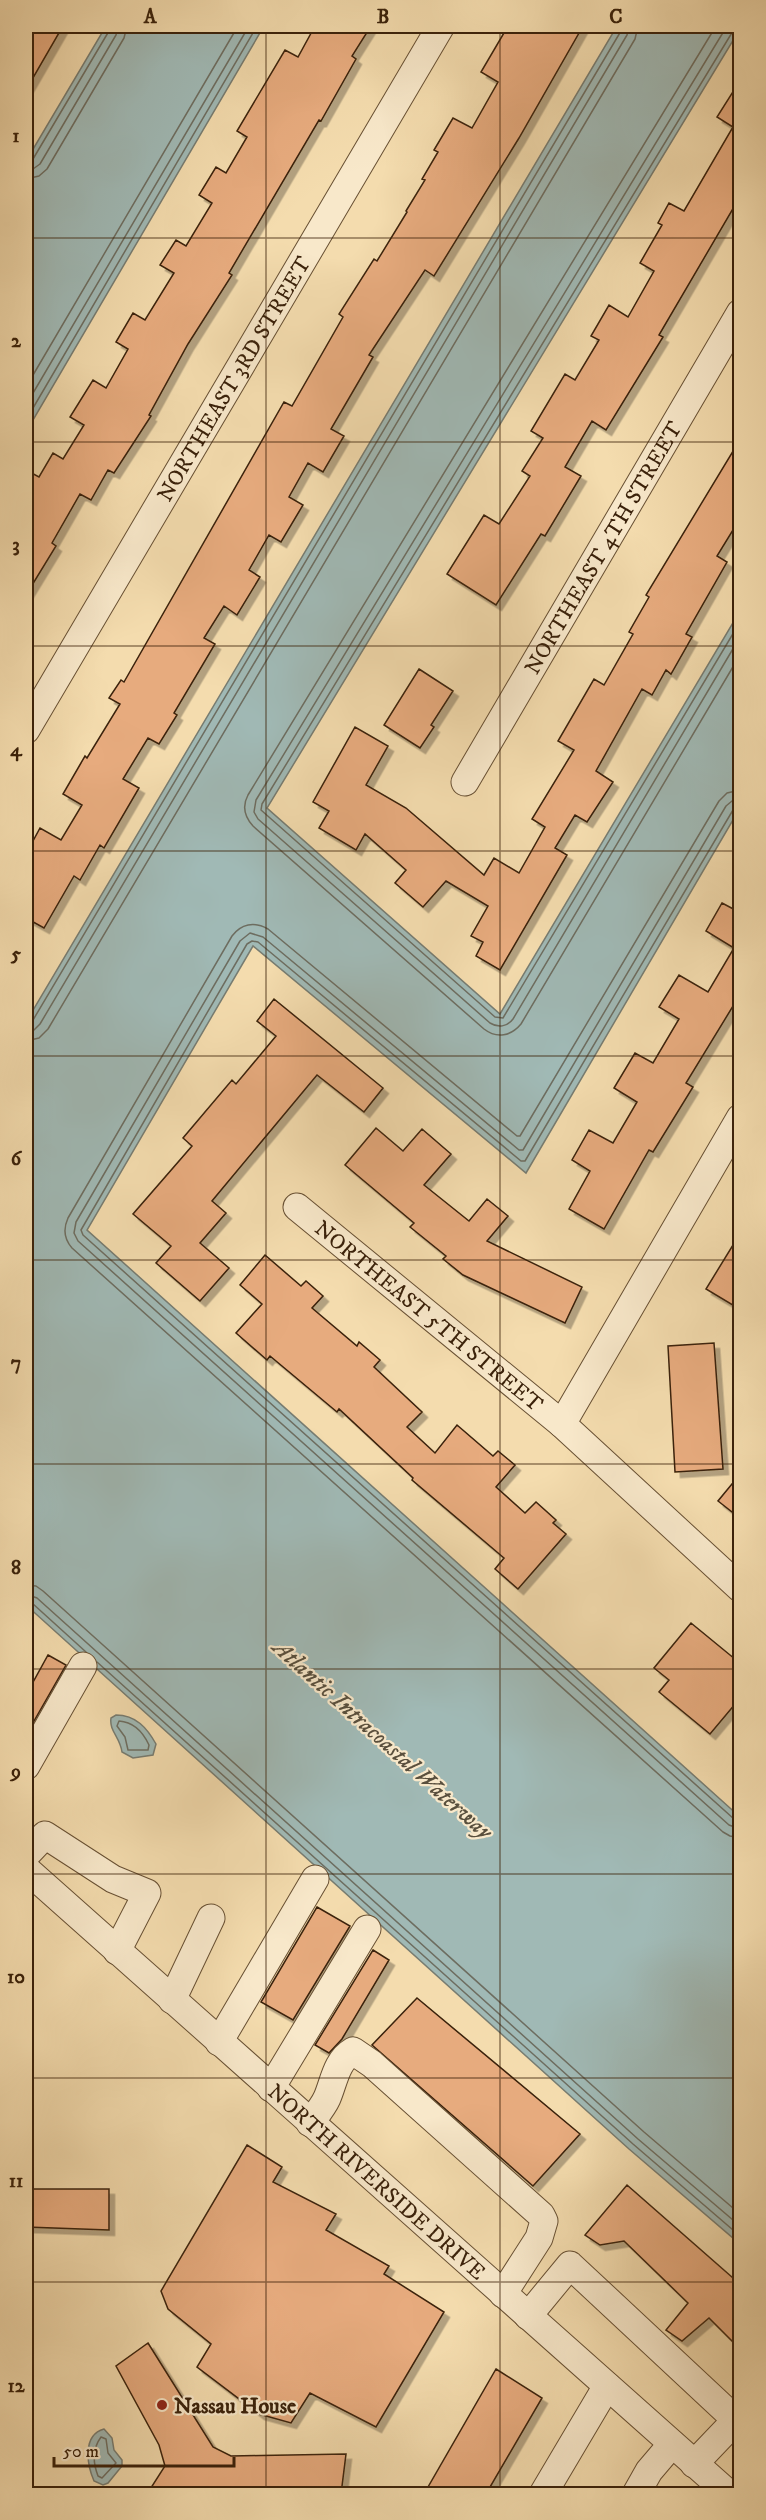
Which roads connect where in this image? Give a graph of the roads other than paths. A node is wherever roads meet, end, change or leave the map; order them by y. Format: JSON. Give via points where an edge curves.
{"nodes":[{"id":1,"x":441,"y":26,"type":"edge"},
{"id":2,"x":741,"y":313,"type":"edge"},
{"id":3,"x":26,"y":730,"type":"edge"},
{"id":4,"x":465,"y":782,"type":"dead end"},
{"id":5,"x":741,"y":1118,"type":"edge"},
{"id":6,"x":297,"y":1207,"type":"dead end"},
{"id":7,"x":562,"y":1424,"type":"junction"},
{"id":8,"x":741,"y":1588,"type":"edge"},
{"id":9,"x":83,"y":1666,"type":"dead end"},
{"id":10,"x":26,"y":1766,"type":"edge"},
{"id":11,"x":26,"y":1855,"type":"edge"},
{"id":12,"x":26,"y":1869,"type":"edge"},
{"id":13,"x":315,"y":1879,"type":"dead end"},
{"id":14,"x":211,"y":1918,"type":"dead end"},
{"id":15,"x":367,"y":1929,"type":"dead end"},
{"id":16,"x":117,"y":1951,"type":"junction"},
{"id":17,"x":172,"y":2000,"type":"junction"},
{"id":18,"x":219,"y":2042,"type":"junction"},
{"id":19,"x":271,"y":2088,"type":"junction"},
{"id":20,"x":310,"y":2123,"type":"junction"},
{"id":21,"x":503,"y":2294,"type":"junction"},
{"id":22,"x":528,"y":2316,"type":"junction"},
{"id":23,"x":607,"y":2386,"type":"junction"},
{"id":24,"x":672,"y":2445,"type":"junction"},
{"id":25,"x":694,"y":2464,"type":"junction"},
{"id":26,"x":543,"y":2494,"type":"edge"},
{"id":27,"x":636,"y":2494,"type":"edge"},
{"id":28,"x":726,"y":2494,"type":"edge"}],
"edges":[{"from":1,"to":3,"type":"street","name":"NORTHEAST 3RD STREET"},
{"from":2,"to":4,"type":"street","name":"NORTHEAST 4TH STREET"},
{"from":5,"to":7,"type":"street","name":"NORTHEAST 5TH STREET"},
{"from":6,"to":7,"type":"street","name":"NORTHEAST 5TH STREET"},
{"from":7,"to":8,"type":"street","name":"NORTHEAST 5TH STREET"},
{"from":9,"to":10,"type":"street"},
{"from":11,"to":16,"type":"street","via":[[45,1835],[113,1879],[147,1893]]},
{"from":12,"to":16,"type":"street","name":"NORTH RIVERSIDE DRIVE"},
{"from":13,"to":18,"type":"street"},
{"from":14,"to":17,"type":"street"},
{"from":15,"to":19,"type":"street"},
{"from":16,"to":17,"type":"street","name":"NORTH RIVERSIDE DRIVE"},
{"from":17,"to":18,"type":"street","name":"NORTH RIVERSIDE DRIVE"},
{"from":18,"to":19,"type":"street","name":"NORTH RIVERSIDE DRIVE"},
{"from":19,"to":20,"type":"street","name":"NORTH RIVERSIDE DRIVE"},
{"from":20,"to":21,"type":"street","name":"NORTH RIVERSIDE DRIVE"},
{"from":20,"to":21,"type":"street","via":[[346,2055],[353,2051],[372,2064],[544,2221],[539,2238]]},
{"from":21,"to":22,"type":"street","name":"NORTH RIVERSIDE DRIVE"},
{"from":22,"to":23,"type":"street","name":"NORTH RIVERSIDE DRIVE"},
{"from":22,"to":25,"type":"street","via":[[570,2265],[736,2420]]},
{"from":23,"to":24,"type":"street","name":"NORTH RIVERSIDE DRIVE"},
{"from":23,"to":26,"type":"street"},
{"from":24,"to":25,"type":"street","name":"NORTH RIVERSIDE DRIVE"},
{"from":24,"to":27,"type":"street","via":[[649,2471]]},
{"from":25,"to":28,"type":"street","name":"NORTH RIVERSIDE DRIVE"}]}
